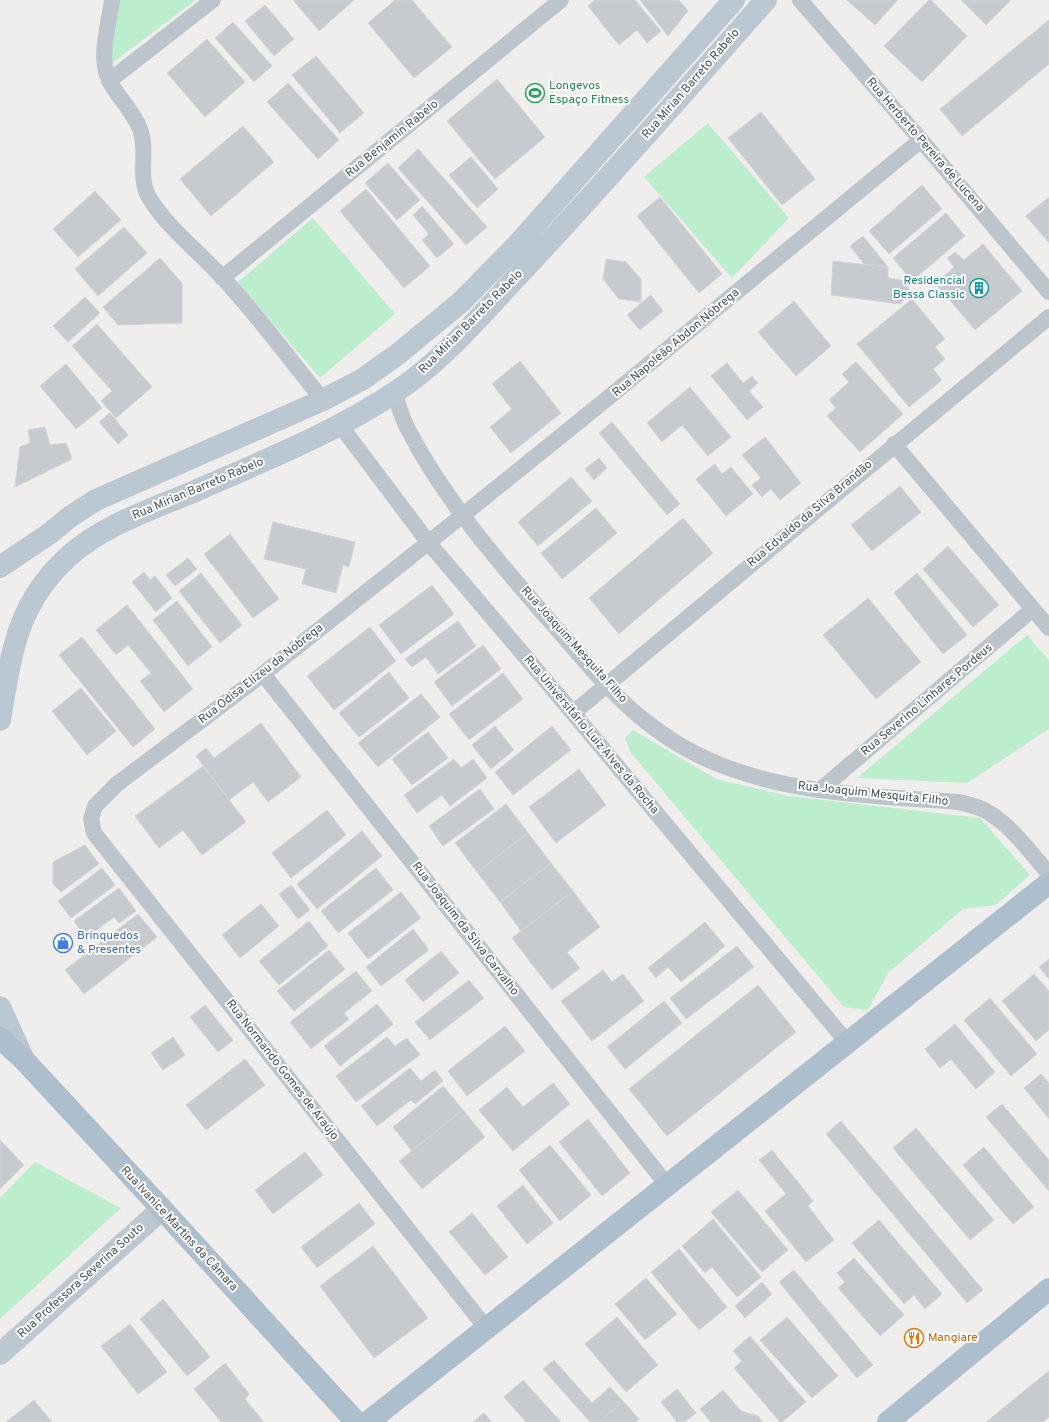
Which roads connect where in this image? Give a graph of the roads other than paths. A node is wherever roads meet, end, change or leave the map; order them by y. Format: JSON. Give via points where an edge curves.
{"nodes":[{"id":1,"x":112,"y":0,"type":"edge"},
{"id":2,"x":213,"y":0,"type":"edge"},
{"id":3,"x":561,"y":0,"type":"edge"},
{"id":4,"x":734,"y":0,"type":"edge"},
{"id":5,"x":766,"y":0,"type":"edge"},
{"id":6,"x":800,"y":0,"type":"edge"},
{"id":7,"x":109,"y":81,"type":"junction"},
{"id":8,"x":921,"y":140,"type":"junction"},
{"id":9,"x":222,"y":278,"type":"junction"},
{"id":10,"x":1049,"y":292,"type":"edge"},
{"id":11,"x":1049,"y":318,"type":"edge"},
{"id":12,"x":394,"y":393,"type":"junction"},
{"id":13,"x":323,"y":400,"type":"junction"},
{"id":14,"x":340,"y":425,"type":"junction"},
{"id":15,"x":894,"y":444,"type":"junction"},
{"id":16,"x":463,"y":515,"type":"junction"},
{"id":17,"x":428,"y":542,"type":"junction"},
{"id":18,"x":0,"y":567,"type":"edge"},
{"id":19,"x":1033,"y":609,"type":"junction"},
{"id":20,"x":1049,"y":628,"type":"edge"},
{"id":21,"x":262,"y":674,"type":"junction"},
{"id":22,"x":606,"y":684,"type":"junction"},
{"id":23,"x":573,"y":713,"type":"junction"},
{"id":24,"x":0,"y":720,"type":"edge"},
{"id":25,"x":820,"y":790,"type":"junction"},
{"id":26,"x":95,"y":806,"type":"joint"},
{"id":27,"x":1049,"y":874,"type":"edge"},
{"id":28,"x":1049,"y":882,"type":"edge"},
{"id":29,"x":0,"y":1007,"type":"edge"},
{"id":30,"x":0,"y":1038,"type":"edge"},
{"id":31,"x":846,"y":1041,"type":"junction"},
{"id":32,"x":24,"y":1060,"type":"junction"},
{"id":33,"x":667,"y":1185,"type":"junction"},
{"id":34,"x":162,"y":1209,"type":"junction"},
{"id":35,"x":1049,"y":1289,"type":"edge"},
{"id":36,"x":487,"y":1329,"type":"junction"},
{"id":37,"x":0,"y":1354,"type":"edge"},
{"id":38,"x":356,"y":1422,"type":"edge"},
{"id":39,"x":368,"y":1422,"type":"edge"},
{"id":40,"x":888,"y":1422,"type":"edge"}],
"edges":[{"from":1,"to":7,"type":"street","via":[[105,51],[105,67]]},
{"from":2,"to":7,"type":"street"},
{"from":3,"to":9,"type":"street","name":"Rua Benjamin Rabelo"},
{"from":4,"to":13,"type":"main road","name":"Rua Mirian Barreto Rabelo","via":[[518,244],[462,302],[392,358],[363,378]]},
{"from":5,"to":12,"type":"main road","name":"Rua Mirian Barreto Rabelo","via":[[597,191],[495,300],[426,369]]},
{"from":6,"to":8,"type":"street","name":"Rua Herberto Pereira de Lucena"},
{"from":7,"to":9,"type":"street","via":[[134,116],[141,131],[144,146],[143,185],[149,199]]},
{"from":8,"to":10,"type":"street","name":"Rua Herberto Pereira de Lucena"},
{"from":8,"to":16,"type":"street","name":"Rua Napoleão Abdon Nóbrega"},
{"from":9,"to":13,"type":"street"},
{"from":11,"to":15,"type":"street","name":"Rua Edvaldo da Silva Brandão"},
{"from":12,"to":14,"type":"main road","name":"Rua Mirian Barreto Rabelo"},
{"from":12,"to":16,"type":"street","name":"Rua Joaquim Mesquita Filho","via":[[408,430],[429,467]]},
{"from":13,"to":18,"type":"main road","name":"Rua Mirian Barreto Rabelo","via":[[96,500]]},
{"from":14,"to":17,"type":"street","name":"Rua Universitário Luiz Alves da Rocha"},
{"from":14,"to":24,"type":"main road","name":"Rua Mirian Barreto Rabelo","via":[[113,526],[69,556],[49,576],[27,608],[14,641]]},
{"from":15,"to":19,"type":"street"},
{"from":15,"to":22,"type":"street","name":"Rua Edvaldo da Silva Brandão"},
{"from":16,"to":17,"type":"street","name":"Rua Napoleão Abdon Nóbrega"},
{"from":16,"to":22,"type":"street","name":"Rua Joaquim Mesquita Filho","via":[[533,601]]},
{"from":17,"to":21,"type":"street","name":"Rua Odisa Elizeu da Nobrega"},
{"from":17,"to":23,"type":"street","name":"Rua Universitário Luiz Alves da Rocha"},
{"from":19,"to":20,"type":"street"},
{"from":19,"to":25,"type":"street","name":"Rua Severino Linhares Pordeus"},
{"from":21,"to":26,"type":"street","name":"Rua Odisa Elizeu da Nobrega","via":[[117,784]]},
{"from":21,"to":33,"type":"street","name":"Rua Joaquim da Silva Carvalho"},
{"from":22,"to":23,"type":"street","name":"Rua Edvaldo da Silva Brandão"},
{"from":22,"to":25,"type":"street","name":"Rua Joaquim Mesquita Filho","via":[[639,716],[692,752],[747,774]]},
{"from":23,"to":31,"type":"street","name":"Rua Universitário Luiz Alves da Rocha"},
{"from":25,"to":27,"type":"street","name":"Rua Joaquim Mesquita Filho","via":[[959,802],[977,807],[991,814],[1008,829]]},
{"from":26,"to":36,"type":"street","name":"Rua Normando Gomes de Araújo","via":[[91,819],[94,832]]},
{"from":28,"to":31,"type":"main road"},
{"from":29,"to":32,"type":"main road"},
{"from":30,"to":32,"type":"main road","name":"Rua Ivanice Martins da Câmara"},
{"from":31,"to":33,"type":"main road"},
{"from":32,"to":34,"type":"main road","name":"Rua Ivanice Martins da Câmara"},
{"from":33,"to":36,"type":"main road"},
{"from":34,"to":37,"type":"main road","name":"Rua Professora Severina Souto"},
{"from":34,"to":38,"type":"main road","name":"Rua Ivanice Martins da Câmara"},
{"from":35,"to":40,"type":"main road"},
{"from":36,"to":39,"type":"main road"}]}
